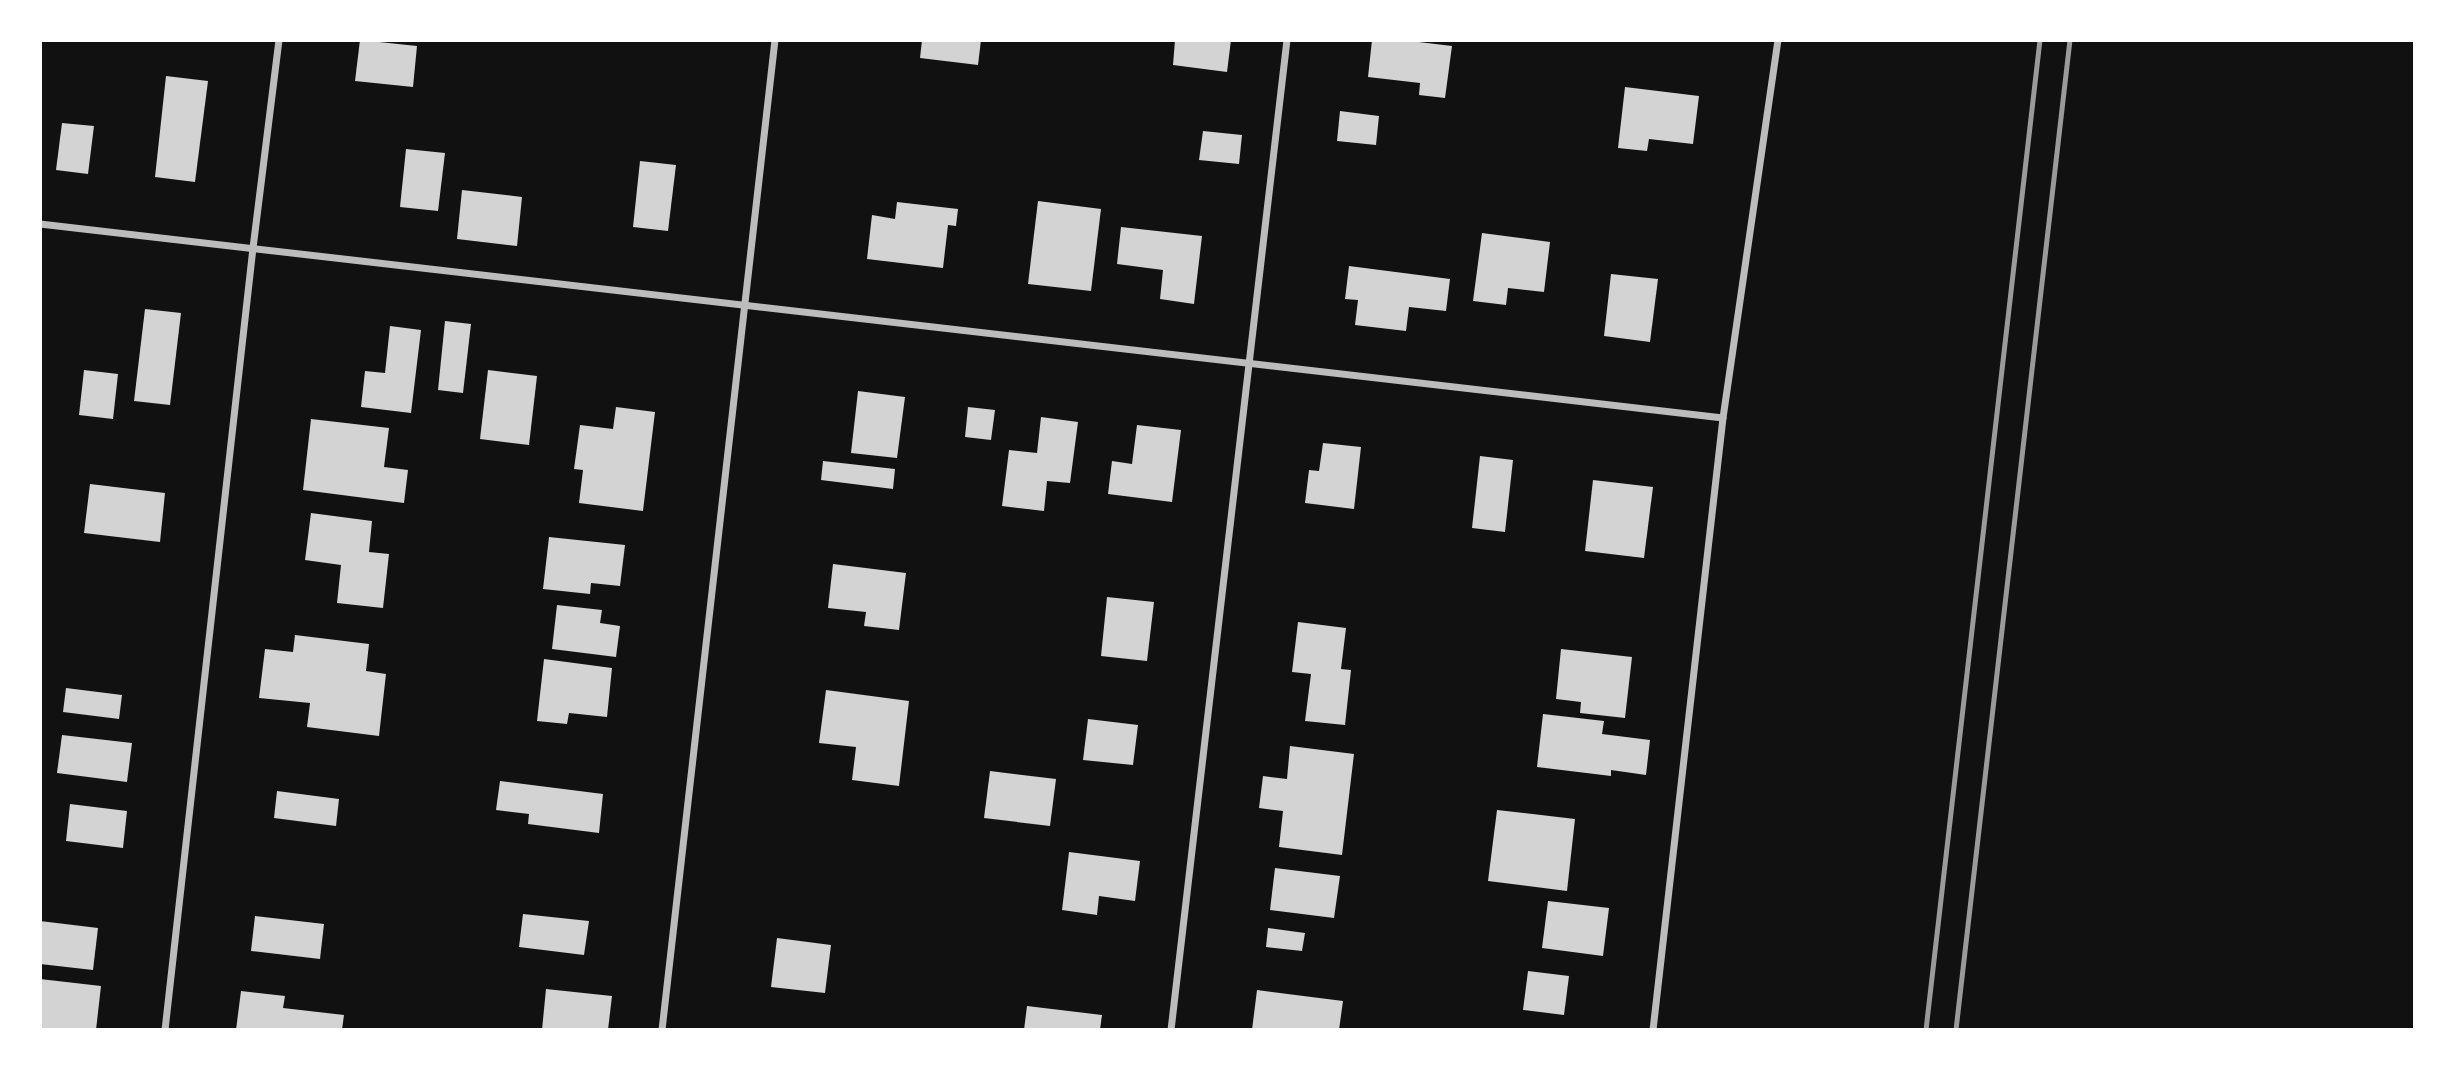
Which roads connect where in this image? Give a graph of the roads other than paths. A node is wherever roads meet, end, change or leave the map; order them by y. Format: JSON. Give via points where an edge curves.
{"nodes":[{"id":1,"x":279,"y":40,"type":"edge"},
{"id":2,"x":775,"y":40,"type":"edge"},
{"id":3,"x":1287,"y":40,"type":"edge"},
{"id":4,"x":1778,"y":40,"type":"edge"},
{"id":5,"x":40,"y":224,"type":"edge"},
{"id":6,"x":253,"y":248,"type":"junction"},
{"id":7,"x":745,"y":305,"type":"junction"},
{"id":8,"x":1249,"y":363,"type":"junction"},
{"id":9,"x":1723,"y":418,"type":"junction"},
{"id":10,"x":164,"y":1030,"type":"edge"},
{"id":11,"x":662,"y":1030,"type":"edge"},
{"id":12,"x":1171,"y":1030,"type":"edge"},
{"id":13,"x":1653,"y":1030,"type":"edge"}],
"edges":[{"from":1,"to":6,"type":"street"},
{"from":2,"to":7,"type":"street"},
{"from":3,"to":8,"type":"street"},
{"from":4,"to":9,"type":"street"},
{"from":5,"to":6,"type":"street"},
{"from":6,"to":7,"type":"street"},
{"from":6,"to":10,"type":"street"},
{"from":7,"to":8,"type":"street"},
{"from":7,"to":11,"type":"street"},
{"from":8,"to":9,"type":"street"},
{"from":8,"to":12,"type":"street"},
{"from":9,"to":13,"type":"street"}]}
